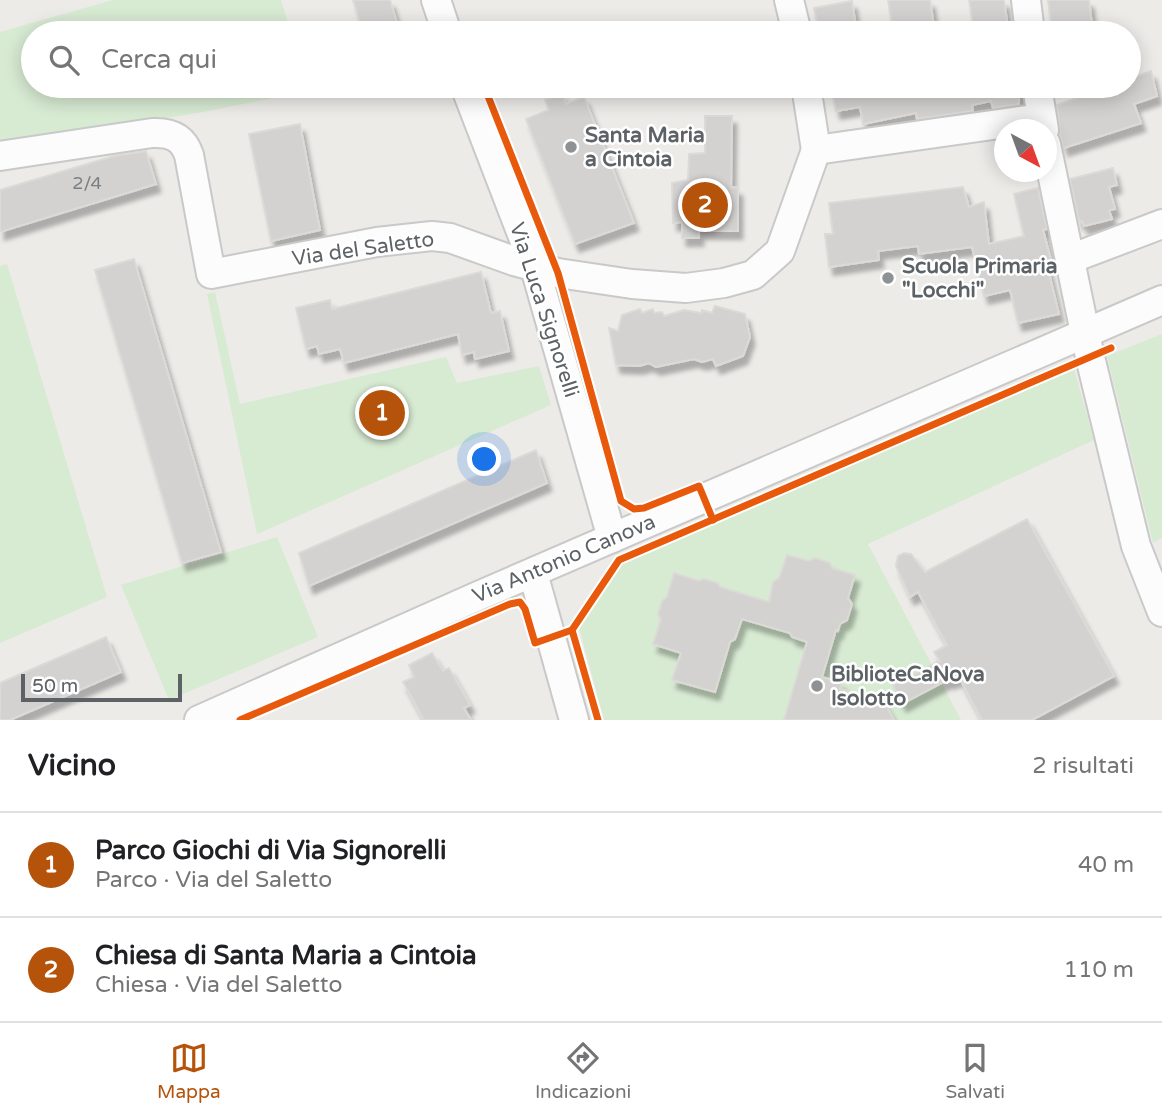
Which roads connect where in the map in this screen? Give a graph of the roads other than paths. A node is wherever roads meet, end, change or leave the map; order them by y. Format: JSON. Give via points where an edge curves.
{"nodes":[{"id":1,"x":436,"y":0,"type":"edge"},
{"id":2,"x":789,"y":0,"type":"edge"},
{"id":3,"x":1026,"y":0,"type":"edge"},
{"id":4,"x":443,"y":21,"type":"edge"},
{"id":5,"x":794,"y":21,"type":"edge"},
{"id":6,"x":1029,"y":21,"type":"edge"},
{"id":7,"x":470,"y":98,"type":"edge"},
{"id":8,"x":808,"y":98,"type":"edge"},
{"id":9,"x":1039,"y":98,"type":"edge"},
{"id":10,"x":1042,"y":119,"type":"edge"},
{"id":11,"x":994,"y":135,"type":"edge"},
{"id":12,"x":816,"y":150,"type":"junction"},
{"id":13,"x":0,"y":156,"type":"edge"},
{"id":14,"x":1054,"y":182,"type":"edge"},
{"id":15,"x":1162,"y":224,"type":"edge"},
{"id":16,"x":1069,"y":259,"type":"junction"},
{"id":17,"x":535,"y":268,"type":"junction"},
{"id":18,"x":1162,"y":300,"type":"edge"},
{"id":19,"x":1085,"y":334,"type":"junction"},
{"id":20,"x":612,"y":538,"type":"junction"},
{"id":21,"x":533,"y":573,"type":"junction"},
{"id":22,"x":1162,"y":612,"type":"edge"},
{"id":23,"x":199,"y":720,"type":"edge"},
{"id":24,"x":574,"y":720,"type":"edge"}],
"edges":[{"from":1,"to":4,"type":"street"},
{"from":2,"to":5,"type":"street"},
{"from":3,"to":6,"type":"street"},
{"from":7,"to":17,"type":"street","name":"Via Luca Signorelli"},
{"from":8,"to":12,"type":"street"},
{"from":9,"to":10,"type":"street"},
{"from":11,"to":12,"type":"street"},
{"from":12,"to":17,"type":"street","name":"Via del Saletto","via":[[780,251],[753,275],[686,288]]},
{"from":13,"to":17,"type":"street","name":"Via del Saletto","via":[[152,133],[179,139],[189,155],[211,274],[432,236]]},
{"from":14,"to":16,"type":"street"},
{"from":15,"to":16,"type":"street"},
{"from":16,"to":19,"type":"street"},
{"from":17,"to":20,"type":"street","name":"Via Luca Signorelli"},
{"from":18,"to":19,"type":"street","name":"Via Antonio Canova"},
{"from":19,"to":20,"type":"street","name":"Via Antonio Canova"},
{"from":19,"to":22,"type":"street","via":[[1136,546]]},
{"from":20,"to":21,"type":"street","name":"Via Antonio Canova"},
{"from":21,"to":23,"type":"street","name":"Via Antonio Canova"},
{"from":21,"to":24,"type":"street"}]}
